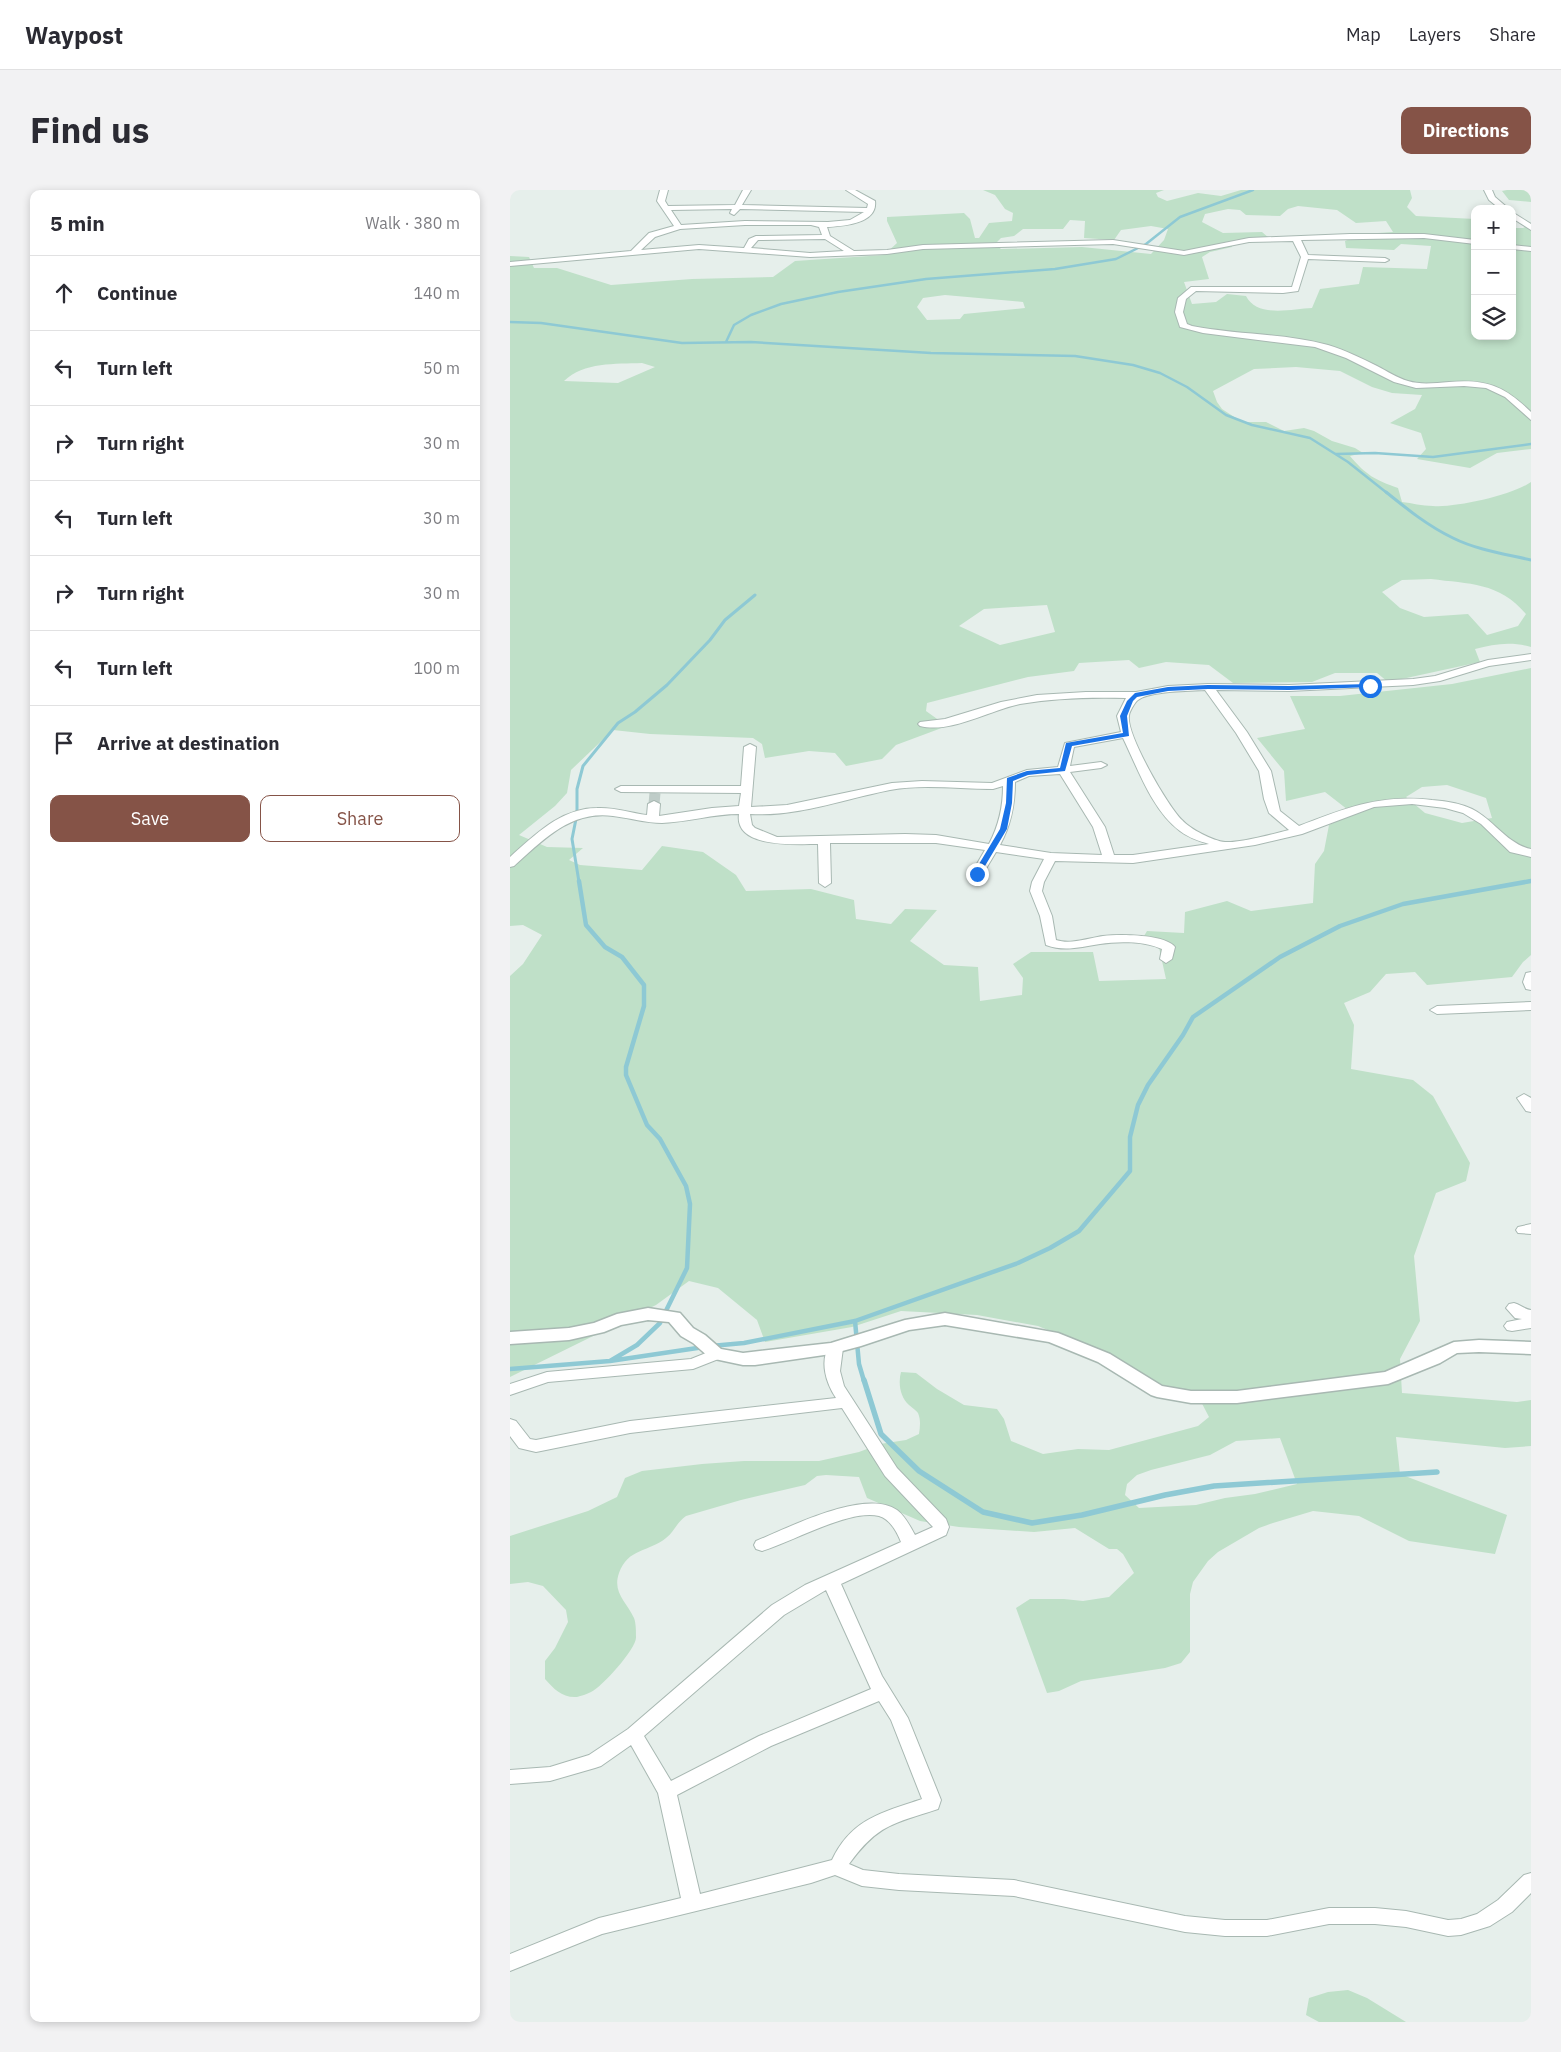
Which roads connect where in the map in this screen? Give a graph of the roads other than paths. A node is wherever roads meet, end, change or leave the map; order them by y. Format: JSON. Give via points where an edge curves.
{"nodes":[{"id":1,"x":664,"y":190,"type":"edge"},
{"id":2,"x":747,"y":190,"type":"edge"},
{"id":3,"x":850,"y":190,"type":"edge"},
{"id":4,"x":1488,"y":190,"type":"edge"},
{"id":5,"x":1500,"y":205,"type":"edge"},
{"id":6,"x":737,"y":207,"type":"junction"},
{"id":7,"x":664,"y":208,"type":"junction"},
{"id":8,"x":804,"y":209,"type":"junction"},
{"id":9,"x":870,"y":210,"type":"junction"},
{"id":10,"x":1516,"y":217,"type":"edge"},
{"id":11,"x":806,"y":223,"type":"junction"},
{"id":12,"x":726,"y":224,"type":"junction"},
{"id":13,"x":822,"y":225,"type":"junction"},
{"id":14,"x":679,"y":227,"type":"junction"},
{"id":15,"x":1531,"y":228,"type":"edge"},
{"id":16,"x":827,"y":237,"type":"junction"},
{"id":17,"x":1296,"y":239,"type":"junction"},
{"id":18,"x":1471,"y":242,"type":"edge"},
{"id":19,"x":1516,"y":247,"type":"edge"},
{"id":20,"x":1531,"y":249,"type":"edge"},
{"id":21,"x":746,"y":250,"type":"junction"},
{"id":22,"x":852,"y":253,"type":"junction"},
{"id":23,"x":632,"y":254,"type":"junction"},
{"id":24,"x":1305,"y":257,"type":"junction"},
{"id":25,"x":1385,"y":260,"type":"dead end"},
{"id":26,"x":510,"y":264,"type":"edge"},
{"id":27,"x":1531,"y":417,"type":"edge"},
{"id":28,"x":1531,"y":657,"type":"edge"},
{"id":29,"x":1208,"y":687,"type":"junction"},
{"id":30,"x":1135,"y":695,"type":"junction"},
{"id":31,"x":924,"y":724,"type":"dead end"},
{"id":32,"x":1127,"y":734,"type":"junction"},
{"id":33,"x":750,"y":747,"type":"dead end"},
{"id":34,"x":1101,"y":765,"type":"dead end"},
{"id":35,"x":1063,"y":770,"type":"junction"},
{"id":36,"x":1009,"y":780,"type":"junction"},
{"id":37,"x":621,"y":789,"type":"dead end"},
{"id":38,"x":746,"y":790,"type":"junction"},
{"id":39,"x":655,"y":795,"type":"junction"},
{"id":40,"x":745,"y":810,"type":"junction"},
{"id":41,"x":653,"y":819,"type":"junction"},
{"id":42,"x":1298,"y":830,"type":"junction"},
{"id":43,"x":824,"y":842,"type":"junction"},
{"id":44,"x":1223,"y":845,"type":"junction"},
{"id":45,"x":991,"y":847,"type":"junction"},
{"id":46,"x":1531,"y":853,"type":"edge"},
{"id":47,"x":1051,"y":857,"type":"junction"},
{"id":48,"x":1109,"y":859,"type":"junction"},
{"id":49,"x":510,"y":863,"type":"edge"},
{"id":50,"x":977,"y":874,"type":"dead end"},
{"id":51,"x":825,"y":883,"type":"dead end"},
{"id":52,"x":1166,"y":958,"type":"dead end"},
{"id":53,"x":1531,"y":976,"type":"edge"},
{"id":54,"x":1531,"y":986,"type":"edge"},
{"id":55,"x":1531,"y":1006,"type":"edge"},
{"id":56,"x":1437,"y":1010,"type":"dead end"},
{"id":57,"x":1514,"y":1308,"type":"dead end"},
{"id":58,"x":1531,"y":1316,"type":"edge"},
{"id":59,"x":1531,"y":1323,"type":"edge"},
{"id":60,"x":1512,"y":1326,"type":"dead end"},
{"id":61,"x":510,"y":1338,"type":"edge"},
{"id":62,"x":840,"y":1347,"type":"junction"},
{"id":63,"x":1531,"y":1348,"type":"edge"},
{"id":64,"x":716,"y":1354,"type":"junction"},
{"id":65,"x":510,"y":1390,"type":"edge"},
{"id":66,"x":848,"y":1402,"type":"junction"},
{"id":67,"x":510,"y":1425,"type":"edge"},
{"id":68,"x":762,"y":1545,"type":"dead end"},
{"id":69,"x":911,"y":1545,"type":"junction"},
{"id":70,"x":831,"y":1581,"type":"junction"},
{"id":71,"x":882,"y":1692,"type":"junction"},
{"id":72,"x":634,"y":1734,"type":"junction"},
{"id":73,"x":510,"y":1777,"type":"edge"},
{"id":74,"x":666,"y":1792,"type":"junction"},
{"id":75,"x":838,"y":1867,"type":"junction"},
{"id":76,"x":1531,"y":1881,"type":"edge"},
{"id":77,"x":692,"y":1903,"type":"junction"},
{"id":78,"x":510,"y":1963,"type":"edge"}],
"edges":[{"from":1,"to":7,"type":"street","via":[[661,201]]},
{"from":2,"to":6,"type":"street"},
{"from":3,"to":9,"type":"street","via":[[872,203]]},
{"from":4,"to":5,"type":"street"},
{"from":6,"to":7,"type":"street"},
{"from":6,"to":8,"type":"street"},
{"from":6,"to":12,"type":"street"},
{"from":7,"to":14,"type":"street"},
{"from":8,"to":9,"type":"street"},
{"from":8,"to":11,"type":"street"},
{"from":9,"to":13,"type":"street","via":[[852,223]]},
{"from":10,"to":15,"type":"street"},
{"from":11,"to":12,"type":"street"},
{"from":11,"to":13,"type":"street"},
{"from":12,"to":14,"type":"street"},
{"from":13,"to":16,"type":"street"},
{"from":14,"to":23,"type":"street","via":[[652,235]]},
{"from":16,"to":21,"type":"street","via":[[756,238]]},
{"from":16,"to":22,"type":"street"},
{"from":17,"to":18,"type":"street","via":[[1391,235]]},
{"from":17,"to":22,"type":"street","via":[[1249,240],[1184,253],[1113,242],[938,246]]},
{"from":17,"to":24,"type":"street"},
{"from":19,"to":20,"type":"street"},
{"from":21,"to":22,"type":"street","via":[[815,255]]},
{"from":21,"to":23,"type":"street","via":[[683,245]]},
{"from":23,"to":26,"type":"street"},
{"from":24,"to":25,"type":"street"},
{"from":24,"to":27,"type":"street","via":[[1294,290],[1191,290],[1182,298],[1180,312],[1183,325],[1196,330],[1309,343],[1339,351],[1409,384],[1487,386],[1501,390]]},
{"from":28,"to":29,"type":"street","via":[[1488,663],[1436,679],[1413,682],[1289,688]]},
{"from":29,"to":30,"type":"street"},
{"from":29,"to":42,"type":"street","via":[[1265,772],[1275,813]]},
{"from":30,"to":31,"type":"street","via":[[1047,698],[1005,704],[946,723]]},
{"from":30,"to":32,"type":"street","via":[[1123,716]]},
{"from":32,"to":35,"type":"street","via":[[1069,745]]},
{"from":32,"to":44,"type":"street","via":[[1174,819],[1185,829]]},
{"from":33,"to":38,"type":"street"},
{"from":34,"to":35,"type":"street"},
{"from":35,"to":36,"type":"street","via":[[1027,773]]},
{"from":35,"to":48,"type":"street","via":[[1099,827]]},
{"from":36,"to":40,"type":"street","via":[[986,787],[892,786],[788,809]]},
{"from":36,"to":45,"type":"street","via":[[1004,829]]},
{"from":37,"to":39,"type":"street"},
{"from":38,"to":39,"type":"street"},
{"from":38,"to":40,"type":"street"},
{"from":39,"to":41,"type":"street"},
{"from":40,"to":41,"type":"street","via":[[709,811]]},
{"from":40,"to":43,"type":"street","via":[[746,826],[762,837],[774,841]]},
{"from":41,"to":49,"type":"street","via":[[612,812],[585,812],[564,818]]},
{"from":42,"to":44,"type":"street"},
{"from":42,"to":46,"type":"street","via":[[1373,804],[1412,801],[1446,805],[1467,812],[1485,822],[1514,849]]},
{"from":43,"to":45,"type":"street","via":[[905,838]]},
{"from":43,"to":51,"type":"street"},
{"from":44,"to":48,"type":"street","via":[[1133,859]]},
{"from":45,"to":47,"type":"street"},
{"from":45,"to":50,"type":"street"},
{"from":47,"to":48,"type":"street"},
{"from":47,"to":52,"type":"street","via":[[1036,891],[1046,916],[1050,942],[1057,945],[1107,940],[1155,942],[1169,947]]},
{"from":53,"to":54,"type":"street"},
{"from":55,"to":56,"type":"street"},
{"from":57,"to":58,"type":"street","via":[[1520,1314]]},
{"from":59,"to":60,"type":"street"},
{"from":61,"to":64,"type":"street","via":[[569,1334],[648,1314],[674,1317],[687,1332]]},
{"from":62,"to":63,"type":"street","via":[[906,1323],[937,1319],[968,1321],[1052,1337],[1104,1358],[1157,1391],[1191,1398],[1237,1396],[1388,1378],[1454,1348]]},
{"from":62,"to":64,"type":"street","via":[[755,1359]]},
{"from":62,"to":66,"type":"street","via":[[832,1371],[836,1386]]},
{"from":64,"to":65,"type":"street","via":[[693,1364],[546,1377]]},
{"from":66,"to":67,"type":"street","via":[[630,1427],[536,1446],[525,1444]]},
{"from":66,"to":69,"type":"street","via":[[891,1472],[942,1526],[940,1531]]},
{"from":68,"to":69,"type":"street","via":[[846,1514],[880,1510],[902,1524]]},
{"from":69,"to":70,"type":"street"},
{"from":70,"to":71,"type":"street"},
{"from":70,"to":72,"type":"street","via":[[778,1610]]},
{"from":71,"to":74,"type":"street","via":[[765,1741]]},
{"from":71,"to":75,"type":"street","via":[[899,1718],[932,1802],[882,1820],[866,1830]]},
{"from":72,"to":73,"type":"street","via":[[595,1761],[581,1766],[550,1774]]},
{"from":72,"to":74,"type":"street"},
{"from":74,"to":77,"type":"street"},
{"from":75,"to":76,"type":"street","via":[[862,1878],[1014,1888],[1185,1924],[1224,1928],[1267,1928],[1329,1916],[1375,1916],[1448,1928],[1461,1927],[1483,1920],[1506,1906]]},
{"from":75,"to":77,"type":"street"},
{"from":77,"to":78,"type":"street","via":[[599,1926]]}]}
